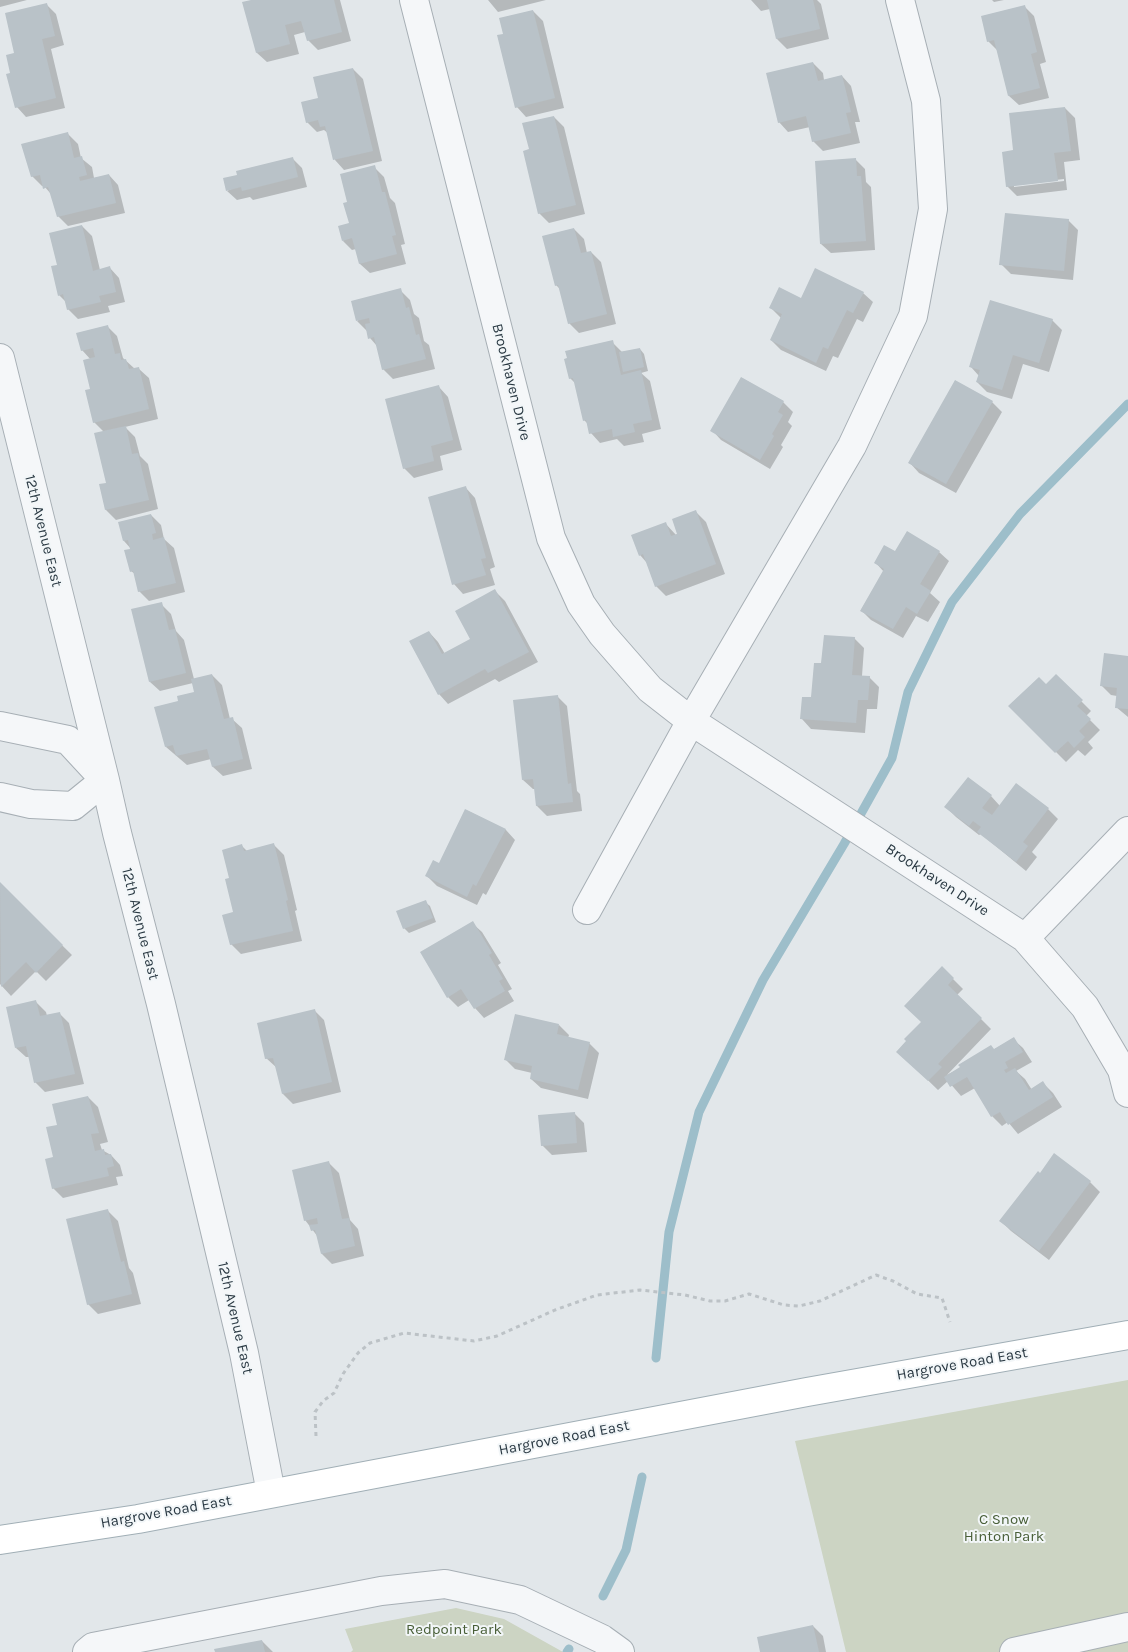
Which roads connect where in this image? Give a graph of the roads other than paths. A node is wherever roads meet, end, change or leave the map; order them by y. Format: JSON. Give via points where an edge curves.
{"nodes":[{"id":1,"x":414,"y":0,"type":"edge"},
{"id":2,"x":900,"y":0,"type":"edge"},
{"id":3,"x":0,"y":358,"type":"edge"},
{"id":4,"x":691,"y":721,"type":"junction"},
{"id":5,"x":0,"y":726,"type":"edge"},
{"id":6,"x":105,"y":780,"type":"junction"},
{"id":7,"x":0,"y":796,"type":"edge"},
{"id":8,"x":1128,"y":831,"type":"edge"},
{"id":9,"x":587,"y":910,"type":"dead end"},
{"id":10,"x":1025,"y":938,"type":"junction"},
{"id":11,"x":1128,"y":1093,"type":"edge"},
{"id":12,"x":1128,"y":1335,"type":"edge"},
{"id":13,"x":271,"y":1493,"type":"junction"},
{"id":14,"x":0,"y":1540,"type":"edge"},
{"id":15,"x":1128,"y":1627,"type":"edge"},
{"id":16,"x":87,"y":1652,"type":"edge"},
{"id":17,"x":620,"y":1652,"type":"edge"},
{"id":18,"x":1014,"y":1652,"type":"edge"}],
"edges":[{"from":1,"to":4,"type":"street","name":"Brookhaven Drive","via":[[551,538],[582,604],[602,634],[650,689]]},
{"from":2,"to":4,"type":"street","via":[[926,101],[933,209],[913,316],[852,446]]},
{"from":3,"to":6,"type":"street","name":"12th Avenue East"},
{"from":4,"to":9,"type":"street"},
{"from":4,"to":10,"type":"street","name":"Brookhaven Drive"},
{"from":5,"to":6,"type":"street","via":[[68,740]]},
{"from":6,"to":7,"type":"street","via":[[73,806],[31,804]]},
{"from":6,"to":13,"type":"street","name":"12th Avenue East","via":[[244,1353]]},
{"from":8,"to":10,"type":"street"},
{"from":10,"to":11,"type":"street","name":"Brookhaven Drive","via":[[1085,1007],[1122,1070]]},
{"from":12,"to":13,"type":"main road","name":"Hargrove Road East"},
{"from":13,"to":14,"type":"main road","name":"Hargrove Road East","via":[[138,1519]]},
{"from":15,"to":18,"type":"street"},
{"from":16,"to":17,"type":"street","via":[[93,1647],[372,1593],[445,1584],[520,1600],[602,1639]]}]}
